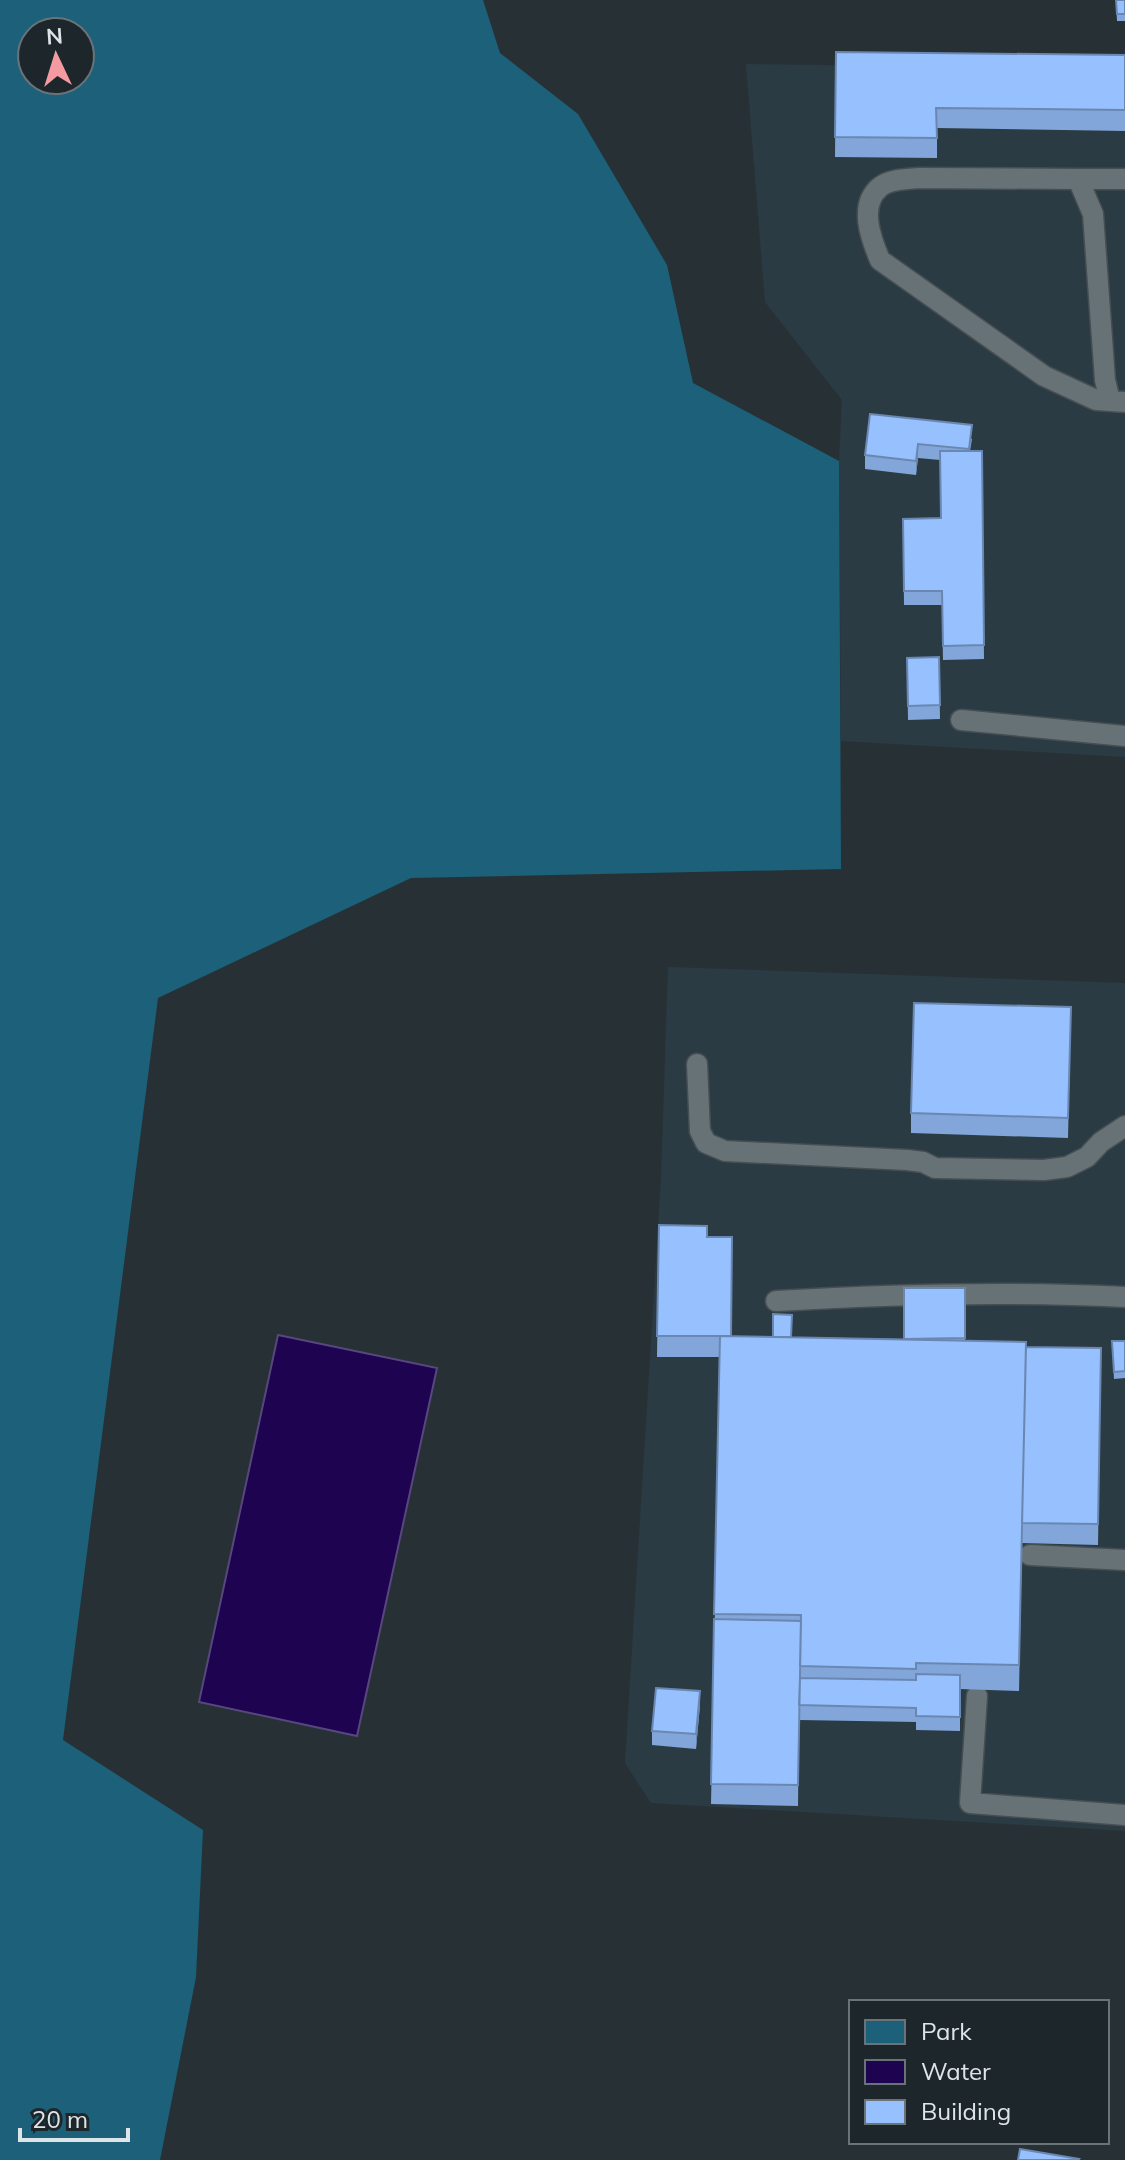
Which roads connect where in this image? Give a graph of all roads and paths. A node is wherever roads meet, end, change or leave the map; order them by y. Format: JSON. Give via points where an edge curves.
{"nodes":[{"id":1,"x":1078,"y":179,"type":"junction"},
{"id":2,"x":1125,"y":179,"type":"edge"},
{"id":3,"x":1118,"y":402,"type":"edge"},
{"id":4,"x":961,"y":720,"type":"dead end"},
{"id":5,"x":1125,"y":736,"type":"edge"},
{"id":6,"x":697,"y":1064,"type":"dead end"},
{"id":7,"x":1125,"y":1126,"type":"edge"},
{"id":8,"x":1125,"y":1297,"type":"edge"},
{"id":9,"x":776,"y":1301,"type":"dead end"},
{"id":10,"x":1030,"y":1555,"type":"dead end"},
{"id":11,"x":1125,"y":1560,"type":"edge"},
{"id":12,"x":977,"y":1696,"type":"edge"},
{"id":13,"x":1125,"y":1815,"type":"edge"}],
"edges":[{"from":1,"to":2,"type":"lane"},
{"from":1,"to":3,"type":"lane","via":[[1093,214],[1105,380]]},
{"from":1,"to":3,"type":"lane","via":[[895,181],[880,186],[867,206],[870,237],[880,260],[1044,376],[1096,400]]},
{"from":4,"to":5,"type":"lane"},
{"from":6,"to":7,"type":"lane","via":[[700,1131],[706,1143],[725,1151],[907,1160],[935,1168],[1044,1170],[1087,1157]]},
{"from":8,"to":9,"type":"lane","via":[[1024,1292]]},
{"from":10,"to":11,"type":"lane"},
{"from":12,"to":13,"type":"lane","via":[[970,1803]]}]}
